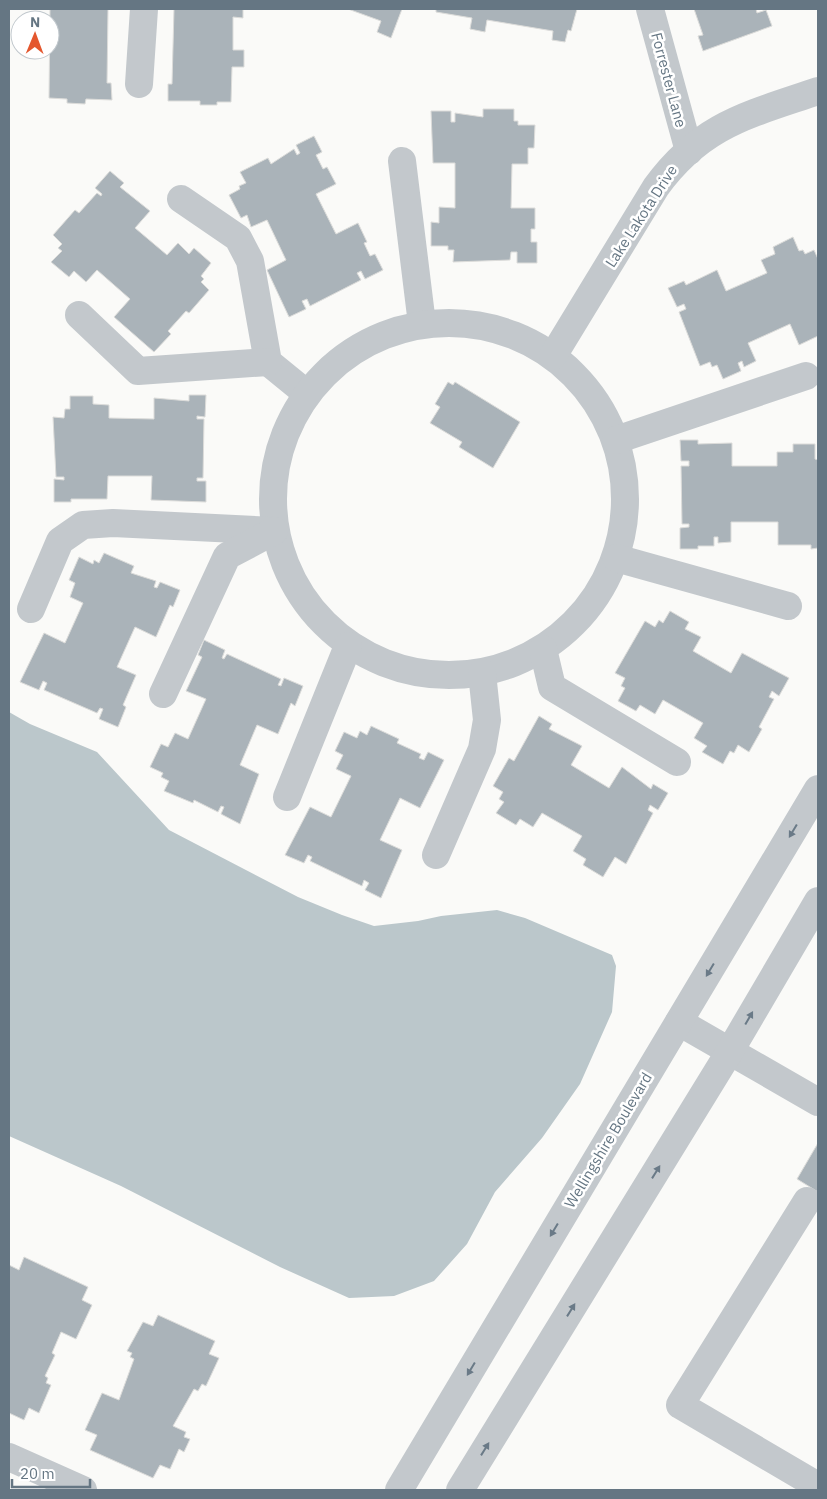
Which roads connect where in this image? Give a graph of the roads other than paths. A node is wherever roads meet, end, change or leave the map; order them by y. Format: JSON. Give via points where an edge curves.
{"nodes":[{"id":1,"x":144,"y":9,"type":"edge"},
{"id":2,"x":650,"y":9,"type":"edge"},
{"id":3,"x":139,"y":84,"type":"dead end"},
{"id":4,"x":818,"y":91,"type":"edge"},
{"id":5,"x":689,"y":151,"type":"junction"},
{"id":6,"x":402,"y":161,"type":"dead end"},
{"id":7,"x":181,"y":199,"type":"dead end"},
{"id":8,"x":79,"y":315,"type":"dead end"},
{"id":9,"x":422,"y":324,"type":"junction"},
{"id":10,"x":553,"y":356,"type":"junction"},
{"id":11,"x":268,"y":362,"type":"junction"},
{"id":12,"x":806,"y":376,"type":"dead end"},
{"id":13,"x":306,"y":393,"type":"junction"},
{"id":14,"x":616,"y":440,"type":"junction"},
{"id":15,"x":274,"y":531,"type":"junction"},
{"id":16,"x":616,"y":558,"type":"junction"},
{"id":17,"x":788,"y":606,"type":"dead end"},
{"id":18,"x":31,"y":608,"type":"dead end"},
{"id":19,"x":348,"y":646,"type":"junction"},
{"id":20,"x":542,"y":649,"type":"junction"},
{"id":21,"x":482,"y":673,"type":"junction"},
{"id":22,"x":163,"y":694,"type":"dead end"},
{"id":23,"x":677,"y":762,"type":"dead end"},
{"id":24,"x":818,"y":789,"type":"edge"},
{"id":25,"x":287,"y":797,"type":"dead end"},
{"id":26,"x":436,"y":855,"type":"dead end"},
{"id":27,"x":818,"y":901,"type":"edge"},
{"id":28,"x":679,"y":1022,"type":"junction"},
{"id":29,"x":730,"y":1051,"type":"junction"},
{"id":30,"x":818,"y":1102,"type":"edge"},
{"id":31,"x":807,"y":1201,"type":"dead end"},
{"id":32,"x":9,"y":1457,"type":"edge"},
{"id":33,"x":818,"y":1486,"type":"edge"},
{"id":34,"x":83,"y":1490,"type":"edge"},
{"id":35,"x":399,"y":1490,"type":"edge"},
{"id":36,"x":460,"y":1490,"type":"edge"}],
"edges":[{"from":1,"to":3,"type":"street"},
{"from":2,"to":5,"type":"street","name":"Forrester Lane"},
{"from":4,"to":5,"type":"street","name":"Lake Lakota Drive","via":[[724,124]]},
{"from":5,"to":10,"type":"street","name":"Lake Lakota Drive","via":[[675,162],[656,187]]},
{"from":6,"to":9,"type":"street"},
{"from":7,"to":11,"type":"street","via":[[238,238],[250,261]]},
{"from":8,"to":11,"type":"street","via":[[138,371]]},
{"from":9,"to":10,"type":"street","via":[[468,323],[513,334]]},
{"from":9,"to":13,"type":"street","via":[[378,337],[339,360]]},
{"from":10,"to":14,"type":"street","via":[[580,380],[601,408]]},
{"from":11,"to":13,"type":"street"},
{"from":12,"to":14,"type":"street"},
{"from":13,"to":15,"type":"street","via":[[283,436],[274,473]]},
{"from":14,"to":16,"type":"street","via":[[625,479],[625,519]]},
{"from":15,"to":18,"type":"street","via":[[114,523],[83,525],[60,542]]},
{"from":15,"to":19,"type":"street","via":[[288,576],[314,614]]},
{"from":15,"to":22,"type":"street","via":[[227,556]]},
{"from":16,"to":17,"type":"street"},
{"from":16,"to":20,"type":"street","via":[[599,594],[574,624]]},
{"from":19,"to":21,"type":"street","via":[[390,666],[436,676]]},
{"from":19,"to":25,"type":"street"},
{"from":20,"to":21,"type":"street","via":[[514,664]]},
{"from":20,"to":23,"type":"street","via":[[552,687]]},
{"from":21,"to":26,"type":"street","via":[[487,720],[482,749]]},
{"from":24,"to":28,"type":"street","name":"Wellingshire Boulevard","one_way":true},
{"from":29,"to":27,"type":"street","one_way":true},
{"from":28,"to":29,"type":"street"},
{"from":28,"to":35,"type":"street","name":"Wellingshire Boulevard","one_way":true},
{"from":29,"to":30,"type":"street"},
{"from":36,"to":29,"type":"street","one_way":true},
{"from":31,"to":33,"type":"street","via":[[680,1405]]},
{"from":32,"to":34,"type":"street"}]}
